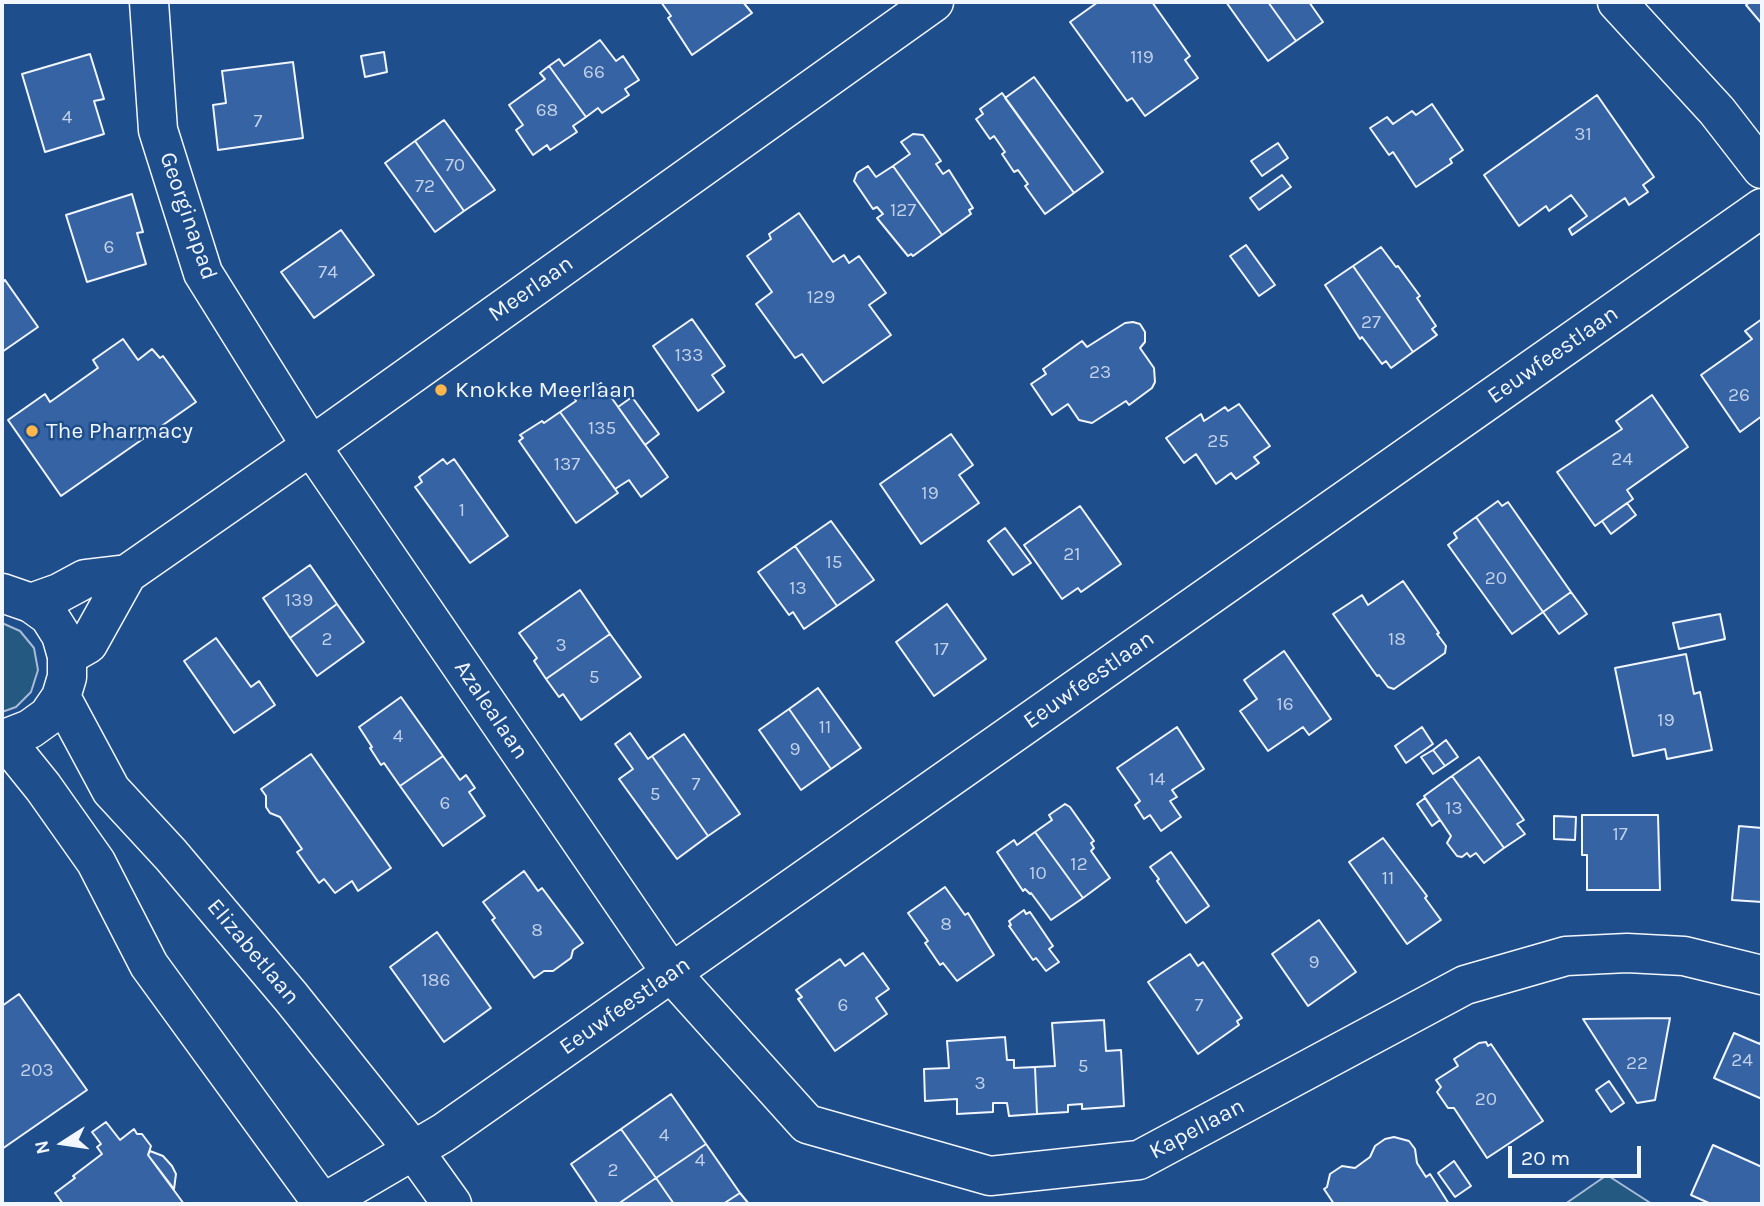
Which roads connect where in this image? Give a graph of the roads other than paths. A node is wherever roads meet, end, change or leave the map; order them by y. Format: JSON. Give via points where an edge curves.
{"nodes":[{"id":1,"x":149,"y":2,"type":"edge"},
{"id":2,"x":933,"y":2,"type":"edge"},
{"id":3,"x":1617,"y":2,"type":"edge"},
{"id":4,"x":1762,"y":169,"type":"edge"},
{"id":5,"x":1762,"y":208,"type":"edge"},
{"id":6,"x":311,"y":446,"type":"junction"},
{"id":7,"x":127,"y":574,"type":"junction"},
{"id":8,"x":9,"y":595,"type":"edge"},
{"id":9,"x":67,"y":656,"type":"junction"},
{"id":10,"x":61,"y":697,"type":"junction"},
{"id":11,"x":3,"y":740,"type":"edge"},
{"id":12,"x":672,"y":974,"type":"junction"},
{"id":13,"x":1762,"y":975,"type":"edge"},
{"id":14,"x":414,"y":1150,"type":"junction"},
{"id":15,"x":323,"y":1204,"type":"edge"},
{"id":16,"x":452,"y":1204,"type":"edge"}],
"edges":[{"from":1,"to":6,"type":"street","name":"Georginapad","via":[[158,130],[204,273]]},
{"from":2,"to":6,"type":"street","name":"Meerlaan"},
{"from":3,"to":4,"type":"street","via":[[1717,111]]},
{"from":5,"to":12,"type":"street","name":"Eeuwfeestlaan"},
{"from":6,"to":7,"type":"street","name":"Meerlaan"},
{"from":6,"to":12,"type":"street","name":"Azalealaan"},
{"from":7,"to":8,"type":"street","name":"Meerlaan","via":[[85,579],[59,593]]},
{"from":7,"to":9,"type":"street","name":"Meerlaan","via":[[88,644]]},
{"from":8,"to":9,"type":"street","via":[[49,616]]},
{"from":9,"to":10,"type":"street"},
{"from":10,"to":11,"type":"street","via":[[48,716]]},
{"from":10,"to":14,"type":"street","name":"Elizabetlaan","via":[[111,790],[292,996]]},
{"from":11,"to":15,"type":"street","via":[[96,862],[149,965]]},
{"from":12,"to":13,"type":"street","name":"Kapellaan","via":[[807,1124],[990,1176],[1139,1160],[1465,985],[1566,956],[1684,956]]},
{"from":12,"to":14,"type":"street","name":"Eeuwfeestlaan"},
{"from":14,"to":15,"type":"street","name":"Eeuwfeestlaan"},
{"from":14,"to":16,"type":"street","name":"Elizabetlaan"}]}
